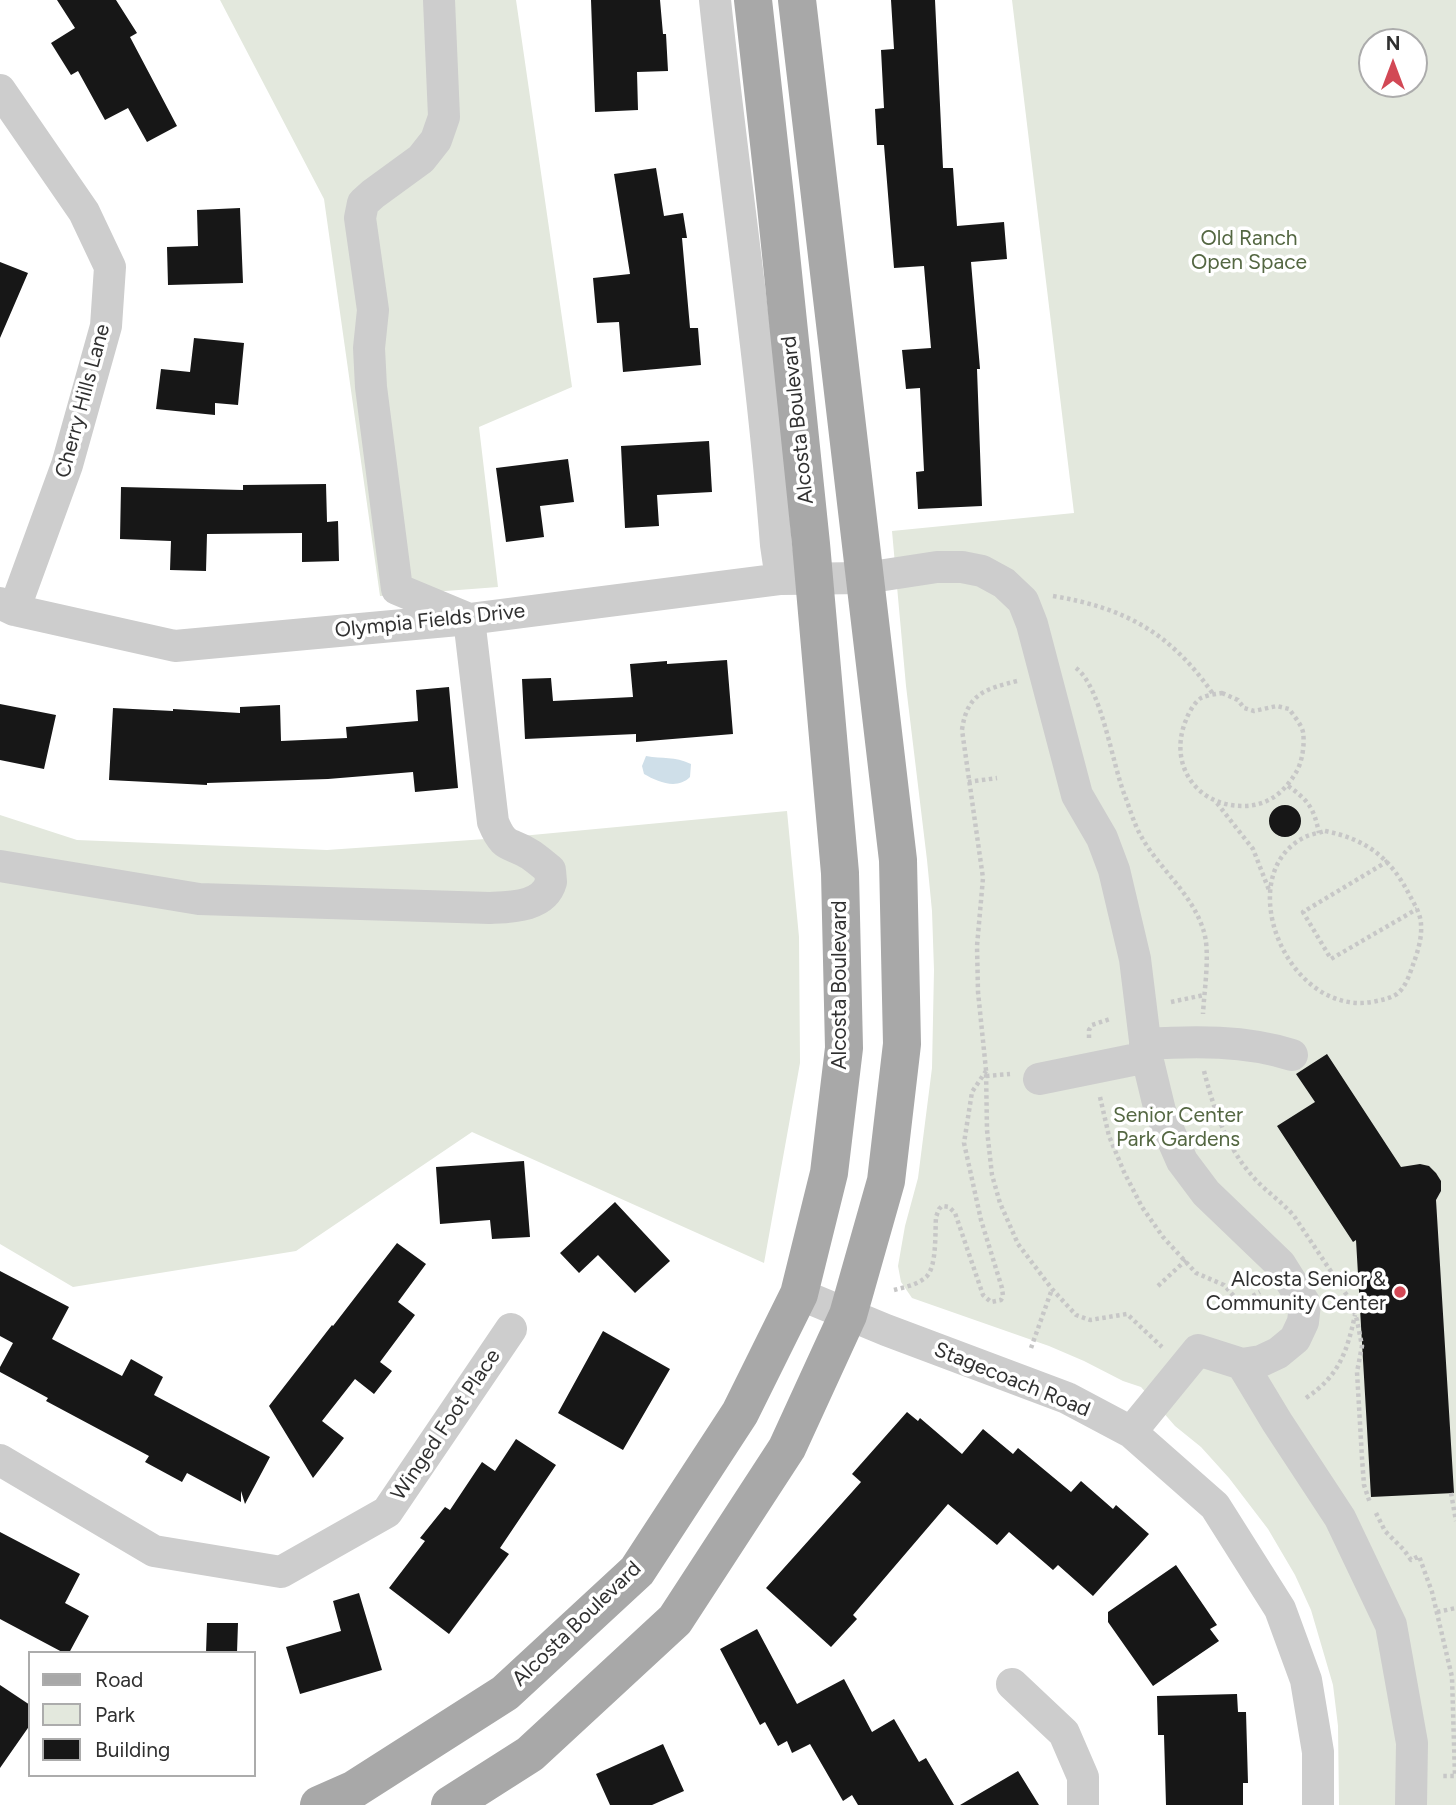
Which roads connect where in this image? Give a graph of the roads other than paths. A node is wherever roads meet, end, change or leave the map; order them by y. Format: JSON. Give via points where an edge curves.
{"nodes":[{"id":1,"x":439,"y":0,"type":"edge"},
{"id":2,"x":715,"y":0,"type":"edge"},
{"id":3,"x":753,"y":0,"type":"edge"},
{"id":4,"x":797,"y":0,"type":"edge"},
{"id":5,"x":0,"y":90,"type":"edge"},
{"id":6,"x":865,"y":578,"type":"junction"},
{"id":7,"x":797,"y":579,"type":"junction"},
{"id":8,"x":7,"y":607,"type":"edge"},
{"id":9,"x":470,"y":619,"type":"junction"},
{"id":10,"x":0,"y":866,"type":"edge"},
{"id":11,"x":1146,"y":1051,"type":"junction"},
{"id":12,"x":1292,"y":1055,"type":"dead end"},
{"id":13,"x":1029,"y":1076,"type":"road end"},
{"id":14,"x":799,"y":1294,"type":"junction"},
{"id":15,"x":848,"y":1315,"type":"junction"},
{"id":16,"x":511,"y":1329,"type":"dead end"},
{"id":17,"x":1242,"y":1364,"type":"junction"},
{"id":18,"x":1131,"y":1432,"type":"junction"},
{"id":19,"x":0,"y":1460,"type":"edge"},
{"id":20,"x":1012,"y":1684,"type":"dead end"},
{"id":21,"x":1411,"y":1790,"type":"edge"},
{"id":22,"x":319,"y":1805,"type":"edge"},
{"id":23,"x":450,"y":1805,"type":"edge"},
{"id":24,"x":1083,"y":1805,"type":"edge"},
{"id":25,"x":1318,"y":1805,"type":"edge"}],
"edges":[{"from":1,"to":9,"type":"street","via":[[444,117],[436,140],[421,159],[363,203],[360,218],[373,310],[371,387],[397,589]]},
{"from":2,"to":7,"type":"street","name":"Alcosta Boulevard","via":[[776,545]]},
{"from":3,"to":7,"type":"main road","name":"Alcosta Boulevard","via":[[776,206]]},
{"from":4,"to":6,"type":"main road"},
{"from":5,"to":8,"type":"street","name":"Cherry Hills Lane","via":[[84,212],[110,267],[106,326],[67,465]]},
{"from":6,"to":7,"type":"street","name":"Olympia Fields Drive"},
{"from":6,"to":11,"type":"street","name":"Olympia Fields Drive","via":[[962,567],[1004,583],[1023,601],[1077,795],[1114,870],[1135,959]]},
{"from":6,"to":15,"type":"main road","via":[[898,860],[902,1044],[886,1181]]},
{"from":7,"to":9,"type":"street","name":"Olympia Fields Drive"},
{"from":7,"to":14,"type":"main road","name":"Alcosta Boulevard","via":[[840,873],[844,1048],[829,1173]]},
{"from":8,"to":9,"type":"street","name":"Olympia Fields Drive","via":[[175,646]]},
{"from":9,"to":10,"type":"street","via":[[493,821],[499,838],[550,870],[551,882],[540,898],[520,906],[490,908],[199,899]]},
{"from":11,"to":12,"type":"street","via":[[1202,1042]]},
{"from":11,"to":13,"type":"street"},
{"from":11,"to":17,"type":"street","via":[[1160,1111],[1182,1161],[1206,1193],[1280,1264],[1305,1304],[1295,1339],[1278,1353]]},
{"from":14,"to":15,"type":"street","name":"Stagecoach Road"},
{"from":14,"to":22,"type":"main road","name":"Alcosta Boulevard","via":[[740,1413],[637,1571],[505,1693],[353,1790]]},
{"from":15,"to":18,"type":"street","name":"Stagecoach Road","via":[[1068,1398]]},
{"from":15,"to":23,"type":"main road","via":[[787,1448],[675,1620],[530,1754]]},
{"from":16,"to":19,"type":"street","name":"Winged Foot Place","via":[[387,1512],[281,1572],[154,1551]]},
{"from":17,"to":18,"type":"street","via":[[1191,1359]]},
{"from":17,"to":21,"type":"street","via":[[1340,1518],[1391,1625],[1412,1743]]},
{"from":18,"to":25,"type":"street","name":"Stagecoach Road","via":[[1215,1506],[1280,1609],[1306,1680],[1318,1752]]},
{"from":20,"to":24,"type":"street","via":[[1064,1733],[1083,1777]]}]}
